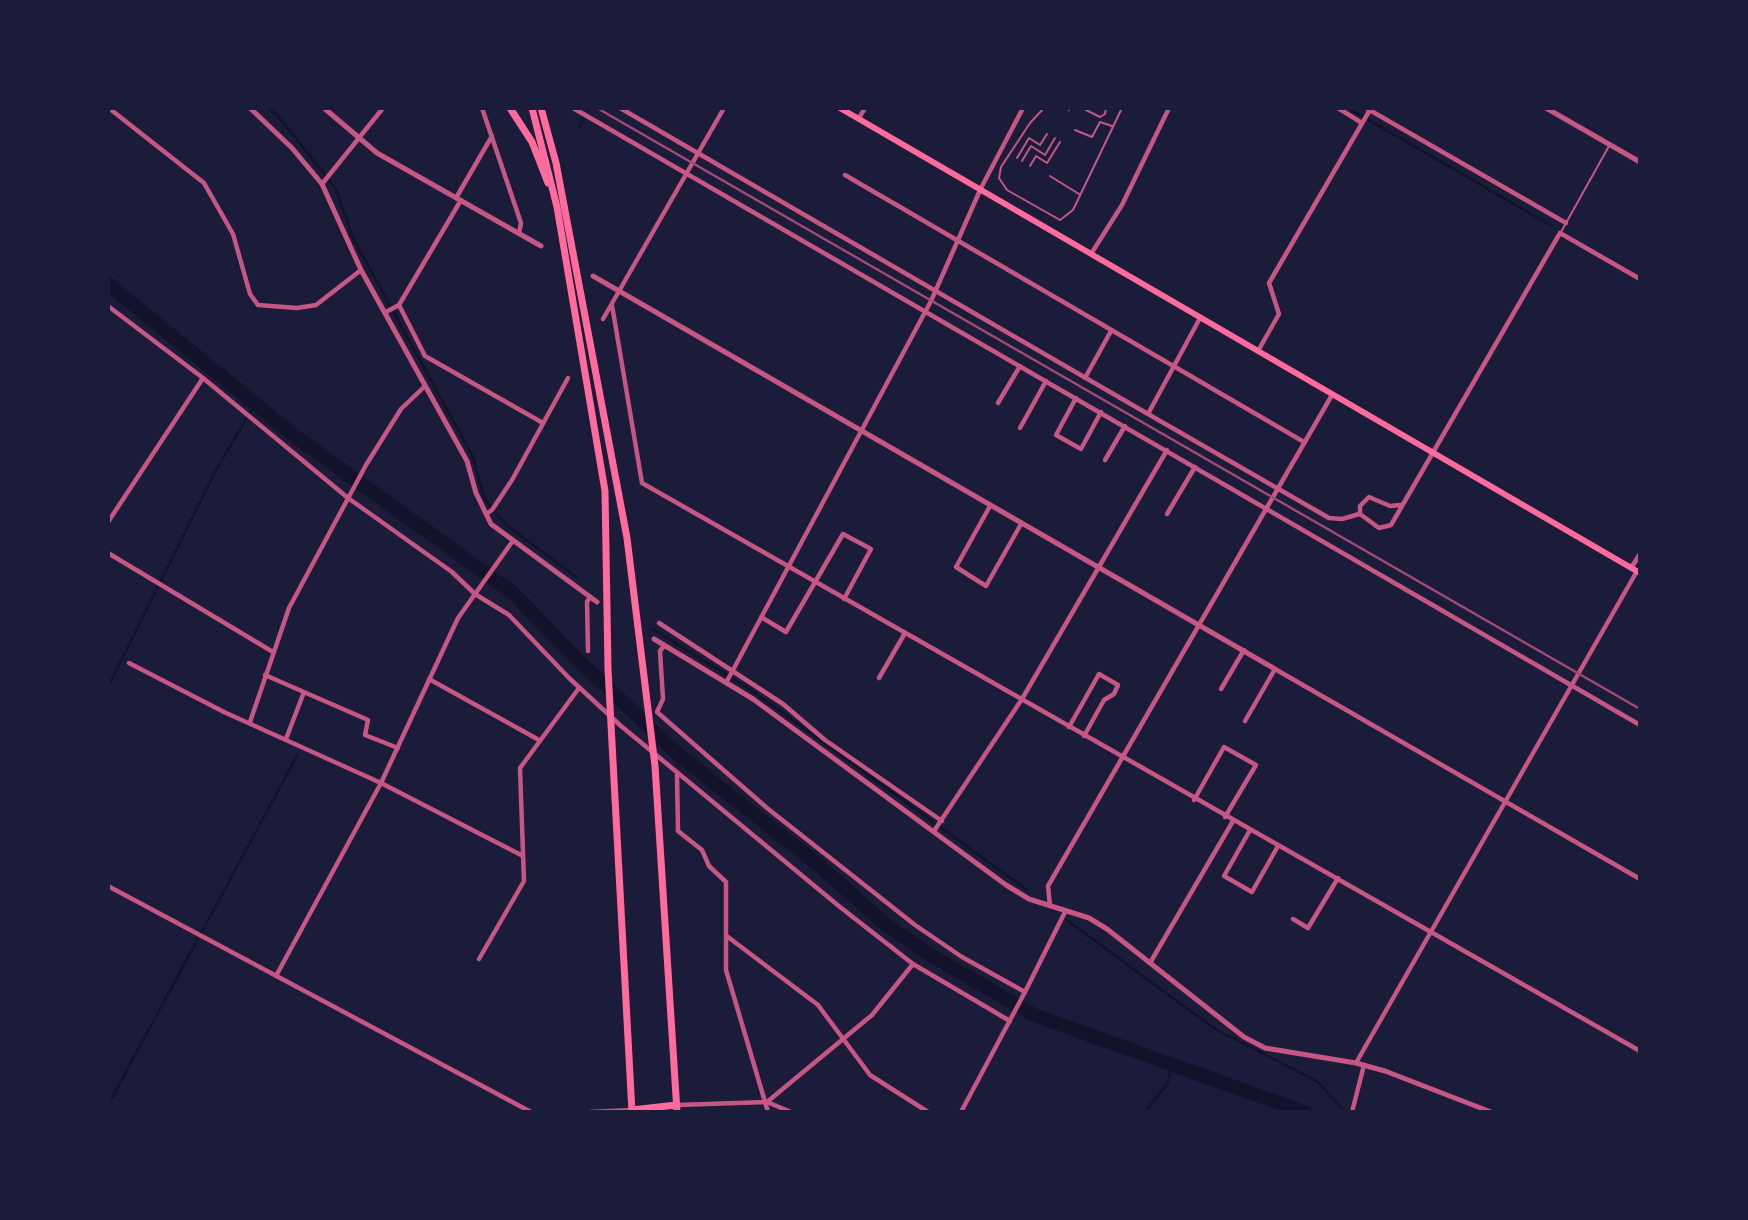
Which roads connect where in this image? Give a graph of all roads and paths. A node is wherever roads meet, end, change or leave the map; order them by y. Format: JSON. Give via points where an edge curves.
{"nodes":[{"id":1,"x":250,"y":108,"type":"edge"},
{"id":2,"x":324,"y":108,"type":"edge"},
{"id":3,"x":383,"y":108,"type":"edge"},
{"id":4,"x":482,"y":108,"type":"edge"},
{"id":5,"x":510,"y":108,"type":"edge"},
{"id":6,"x":531,"y":108,"type":"edge"},
{"id":7,"x":541,"y":108,"type":"edge"},
{"id":8,"x":573,"y":108,"type":"edge"},
{"id":9,"x":620,"y":108,"type":"edge"},
{"id":10,"x":724,"y":108,"type":"edge"},
{"id":11,"x":840,"y":108,"type":"edge"},
{"id":12,"x":865,"y":108,"type":"edge"},
{"id":13,"x":1045,"y":108,"type":"edge"},
{"id":14,"x":1106,"y":108,"type":"edge"},
{"id":15,"x":1122,"y":108,"type":"edge"},
{"id":16,"x":1169,"y":108,"type":"edge"},
{"id":17,"x":1338,"y":108,"type":"edge"},
{"id":18,"x":1546,"y":108,"type":"edge"},
{"id":19,"x":1021,"y":109,"type":"edge"},
{"id":20,"x":1369,"y":109,"type":"edge"},
{"id":21,"x":110,"y":110,"type":"edge"},
{"id":22,"x":1086,"y":110,"type":"edge"},
{"id":23,"x":859,"y":118,"type":"junction"},
{"id":24,"x":1362,"y":122,"type":"junction"},
{"id":25,"x":1113,"y":127,"type":"junction"},
{"id":26,"x":1075,"y":130,"type":"dead end"},
{"id":27,"x":1047,"y":134,"type":"dead end"},
{"id":28,"x":492,"y":136,"type":"junction"},
{"id":29,"x":1055,"y":138,"type":"dead end"},
{"id":30,"x":360,"y":140,"type":"junction"},
{"id":31,"x":1060,"y":142,"type":"dead end"},
{"id":32,"x":1610,"y":145,"type":"junction"},
{"id":33,"x":698,"y":154,"type":"junction"},
{"id":34,"x":1017,"y":158,"type":"dead end"},
{"id":35,"x":1022,"y":162,"type":"dead end"},
{"id":36,"x":1640,"y":162,"type":"edge"},
{"id":37,"x":1030,"y":166,"type":"dead end"},
{"id":38,"x":687,"y":173,"type":"junction"},
{"id":39,"x":845,"y":175,"type":"dead end"},
{"id":40,"x":1050,"y":176,"type":"dead end"},
{"id":41,"x":322,"y":184,"type":"junction"},
{"id":42,"x":981,"y":188,"type":"junction"},
{"id":43,"x":1080,"y":194,"type":"junction"},
{"id":44,"x":459,"y":199,"type":"junction"},
{"id":45,"x":557,"y":207,"type":"junction"},
{"id":46,"x":1566,"y":223,"type":"junction"},
{"id":47,"x":519,"y":233,"type":"junction"},
{"id":48,"x":1560,"y":233,"type":"junction"},
{"id":49,"x":958,"y":242,"type":"junction"},
{"id":50,"x":541,"y":246,"type":"dead end"},
{"id":51,"x":1091,"y":254,"type":"junction"},
{"id":52,"x":361,"y":270,"type":"junction"},
{"id":53,"x":593,"y":276,"type":"dead end"},
{"id":54,"x":1640,"y":279,"type":"edge"},
{"id":55,"x":619,"y":291,"type":"junction"},
{"id":56,"x":935,"y":291,"type":"junction"},
{"id":57,"x":398,"y":305,"type":"junction"},
{"id":58,"x":611,"y":305,"type":"junction"},
{"id":59,"x":108,"y":306,"type":"edge"},
{"id":60,"x":925,"y":311,"type":"junction"},
{"id":61,"x":387,"y":312,"type":"junction"},
{"id":62,"x":1200,"y":318,"type":"junction"},
{"id":63,"x":603,"y":319,"type":"dead end"},
{"id":64,"x":1111,"y":331,"type":"junction"},
{"id":65,"x":1258,"y":352,"type":"junction"},
{"id":66,"x":1020,"y":366,"type":"junction"},
{"id":67,"x":1174,"y":366,"type":"junction"},
{"id":68,"x":203,"y":378,"type":"junction"},
{"id":69,"x":568,"y":378,"type":"dead end"},
{"id":70,"x":1085,"y":378,"type":"junction"},
{"id":71,"x":1046,"y":381,"type":"junction"},
{"id":72,"x":425,"y":386,"type":"junction"},
{"id":73,"x":1332,"y":395,"type":"junction"},
{"id":74,"x":1076,"y":398,"type":"junction"},
{"id":75,"x":998,"y":403,"type":"dead end"},
{"id":76,"x":1101,"y":412,"type":"junction"},
{"id":77,"x":1148,"y":414,"type":"junction"},
{"id":78,"x":543,"y":423,"type":"junction"},
{"id":79,"x":1125,"y":426,"type":"junction"},
{"id":80,"x":1020,"y":428,"type":"dead end"},
{"id":81,"x":861,"y":430,"type":"junction"},
{"id":82,"x":1304,"y":443,"type":"junction"},
{"id":83,"x":1167,"y":450,"type":"junction"},
{"id":84,"x":1431,"y":454,"type":"junction"},
{"id":85,"x":1105,"y":460,"type":"dead end"},
{"id":86,"x":1195,"y":467,"type":"junction"},
{"id":87,"x":1277,"y":488,"type":"junction"},
{"id":88,"x":349,"y":495,"type":"junction"},
{"id":89,"x":1402,"y":504,"type":"junction"},
{"id":90,"x":990,"y":506,"type":"junction"},
{"id":91,"x":1265,"y":508,"type":"junction"},
{"id":92,"x":488,"y":512,"type":"junction"},
{"id":93,"x":1167,"y":514,"type":"dead end"},
{"id":94,"x":1360,"y":514,"type":"junction"},
{"id":95,"x":108,"y":522,"type":"edge"},
{"id":96,"x":1021,"y":524,"type":"junction"},
{"id":97,"x":512,"y":542,"type":"junction"},
{"id":98,"x":108,"y":553,"type":"edge"},
{"id":99,"x":1640,"y":554,"type":"edge"},
{"id":100,"x":787,"y":567,"type":"junction"},
{"id":101,"x":1097,"y":568,"type":"junction"},
{"id":102,"x":1636,"y":570,"type":"edge"},
{"id":103,"x":815,"y":583,"type":"junction"},
{"id":104,"x":475,"y":594,"type":"junction"},
{"id":105,"x":590,"y":597,"type":"junction"},
{"id":106,"x":844,"y":599,"type":"junction"},
{"id":107,"x":597,"y":602,"type":"dead end"},
{"id":108,"x":761,"y":617,"type":"junction"},
{"id":109,"x":659,"y":623,"type":"dead end"},
{"id":110,"x":1199,"y":624,"type":"junction"},
{"id":111,"x":905,"y":634,"type":"junction"},
{"id":112,"x":654,"y":639,"type":"dead end"},
{"id":113,"x":664,"y":646,"type":"junction"},
{"id":114,"x":1244,"y":650,"type":"junction"},
{"id":115,"x":588,"y":651,"type":"dead end"},
{"id":116,"x":273,"y":652,"type":"junction"},
{"id":117,"x":129,"y":663,"type":"dead end"},
{"id":118,"x":1275,"y":669,"type":"junction"},
{"id":119,"x":265,"y":675,"type":"junction"},
{"id":120,"x":729,"y":677,"type":"junction"},
{"id":121,"x":879,"y":678,"type":"dead end"},
{"id":122,"x":429,"y":679,"type":"junction"},
{"id":123,"x":1572,"y":686,"type":"junction"},
{"id":124,"x":579,"y":688,"type":"junction"},
{"id":125,"x":1221,"y":689,"type":"dead end"},
{"id":126,"x":304,"y":692,"type":"junction"},
{"id":127,"x":1022,"y":699,"type":"junction"},
{"id":128,"x":1245,"y":721,"type":"dead end"},
{"id":129,"x":250,"y":722,"type":"junction"},
{"id":130,"x":1640,"y":725,"type":"edge"},
{"id":131,"x":1069,"y":727,"type":"junction"},
{"id":132,"x":1084,"y":736,"type":"junction"},
{"id":133,"x":286,"y":739,"type":"junction"},
{"id":134,"x":539,"y":740,"type":"junction"},
{"id":135,"x":398,"y":748,"type":"junction"},
{"id":136,"x":1122,"y":758,"type":"junction"},
{"id":137,"x":677,"y":774,"type":"junction"},
{"id":138,"x":380,"y":783,"type":"junction"},
{"id":139,"x":1195,"y":800,"type":"junction"},
{"id":140,"x":1505,"y":802,"type":"junction"},
{"id":141,"x":1225,"y":817,"type":"junction"},
{"id":142,"x":1233,"y":821,"type":"junction"},
{"id":143,"x":941,"y":822,"type":"junction"},
{"id":144,"x":1250,"y":830,"type":"junction"},
{"id":145,"x":934,"y":831,"type":"junction"},
{"id":146,"x":1278,"y":846,"type":"junction"},
{"id":147,"x":523,"y":856,"type":"junction"},
{"id":148,"x":1338,"y":878,"type":"junction"},
{"id":149,"x":1640,"y":879,"type":"edge"},
{"id":150,"x":108,"y":887,"type":"edge"},
{"id":151,"x":1050,"y":908,"type":"junction"},
{"id":152,"x":1065,"y":912,"type":"junction"},
{"id":153,"x":1293,"y":919,"type":"dead end"},
{"id":154,"x":1432,"y":930,"type":"junction"},
{"id":155,"x":728,"y":937,"type":"junction"},
{"id":156,"x":479,"y":959,"type":"dead end"},
{"id":157,"x":913,"y":964,"type":"junction"},
{"id":158,"x":1149,"y":964,"type":"junction"},
{"id":159,"x":276,"y":976,"type":"junction"},
{"id":160,"x":1025,"y":992,"type":"junction"},
{"id":161,"x":1010,"y":1021,"type":"junction"},
{"id":162,"x":845,"y":1039,"type":"junction"},
{"id":163,"x":1640,"y":1051,"type":"edge"},
{"id":164,"x":1356,"y":1063,"type":"junction"},
{"id":165,"x":1364,"y":1065,"type":"junction"},
{"id":166,"x":767,"y":1102,"type":"junction"},
{"id":167,"x":676,"y":1108,"type":"edge"},
{"id":168,"x":632,"y":1110,"type":"edge"},
{"id":169,"x":1352,"y":1110,"type":"edge"},
{"id":170,"x":531,"y":1111,"type":"edge"},
{"id":171,"x":590,"y":1111,"type":"edge"},
{"id":172,"x":768,"y":1111,"type":"edge"},
{"id":173,"x":791,"y":1111,"type":"edge"},
{"id":174,"x":928,"y":1111,"type":"edge"},
{"id":175,"x":961,"y":1111,"type":"edge"},
{"id":176,"x":1491,"y":1111,"type":"edge"}],
"edges":[{"from":1,"to":41,"type":"street"},
{"from":2,"to":30,"type":"street"},
{"from":3,"to":30,"type":"street"},
{"from":4,"to":28,"type":"street"},
{"from":5,"to":45,"type":"highway","via":[[532,142]]},
{"from":6,"to":45,"type":"highway"},
{"from":7,"to":167,"type":"highway","via":[[556,163],[627,538],[654,766]]},
{"from":8,"to":38,"type":"street"},
{"from":9,"to":33,"type":"street"},
{"from":10,"to":33,"type":"street"},
{"from":11,"to":23,"type":"main road"},
{"from":12,"to":23,"type":"street"},
{"from":13,"to":43,"type":"lane","via":[[1001,167],[1001,185],[1057,219],[1069,215]]},
{"from":14,"to":22,"type":"lane","via":[[1100,117]]},
{"from":15,"to":25,"type":"lane"},
{"from":16,"to":51,"type":"street","via":[[1122,205]]},
{"from":17,"to":24,"type":"street"},
{"from":18,"to":32,"type":"street"},
{"from":19,"to":42,"type":"street"},
{"from":20,"to":24,"type":"street"},
{"from":20,"to":46,"type":"street"},
{"from":21,"to":52,"type":"street","via":[[204,183],[233,234],[250,294],[258,305],[316,305]]},
{"from":23,"to":42,"type":"main road"},
{"from":24,"to":65,"type":"street","via":[[1269,283],[1279,314]]},
{"from":25,"to":26,"type":"lane","via":[[1100,122],[1092,136]]},
{"from":25,"to":43,"type":"lane"},
{"from":27,"to":34,"type":"lane","via":[[1040,145],[1029,138]]},
{"from":28,"to":44,"type":"street"},
{"from":28,"to":47,"type":"street","via":[[521,223]]},
{"from":29,"to":35,"type":"lane","via":[[1045,155],[1031,146]]},
{"from":30,"to":41,"type":"street"},
{"from":30,"to":44,"type":"street"},
{"from":31,"to":37,"type":"lane","via":[[1047,163],[1036,156]]},
{"from":32,"to":36,"type":"street"},
{"from":32,"to":46,"type":"lane"},
{"from":33,"to":38,"type":"street"},
{"from":33,"to":56,"type":"street"},
{"from":38,"to":55,"type":"street"},
{"from":38,"to":60,"type":"street"},
{"from":39,"to":49,"type":"street"},
{"from":40,"to":43,"type":"lane"},
{"from":41,"to":52,"type":"street"},
{"from":42,"to":49,"type":"street"},
{"from":42,"to":51,"type":"main road"},
{"from":44,"to":47,"type":"street"},
{"from":44,"to":57,"type":"street"},
{"from":45,"to":168,"type":"highway","via":[[605,491],[608,669]]},
{"from":46,"to":48,"type":"lane"},
{"from":47,"to":50,"type":"street"},
{"from":48,"to":54,"type":"street"},
{"from":48,"to":84,"type":"street"},
{"from":49,"to":56,"type":"street"},
{"from":49,"to":64,"type":"street"},
{"from":51,"to":62,"type":"main road"},
{"from":52,"to":61,"type":"street"},
{"from":53,"to":55,"type":"street"},
{"from":55,"to":58,"type":"street"},
{"from":55,"to":81,"type":"street"},
{"from":56,"to":60,"type":"street"},
{"from":56,"to":70,"type":"street"},
{"from":57,"to":61,"type":"street"},
{"from":57,"to":78,"type":"street","via":[[425,356]]},
{"from":58,"to":63,"type":"street"},
{"from":58,"to":100,"type":"street","via":[[642,483]]},
{"from":59,"to":68,"type":"street"},
{"from":60,"to":66,"type":"street"},
{"from":60,"to":81,"type":"street"},
{"from":61,"to":72,"type":"street"},
{"from":62,"to":65,"type":"main road"},
{"from":62,"to":67,"type":"street"},
{"from":64,"to":67,"type":"street"},
{"from":64,"to":70,"type":"street"},
{"from":65,"to":73,"type":"main road"},
{"from":66,"to":71,"type":"street"},
{"from":66,"to":75,"type":"street"},
{"from":67,"to":77,"type":"street"},
{"from":67,"to":82,"type":"street"},
{"from":68,"to":88,"type":"street"},
{"from":68,"to":95,"type":"street"},
{"from":69,"to":78,"type":"street"},
{"from":70,"to":77,"type":"street"},
{"from":71,"to":74,"type":"street"},
{"from":71,"to":80,"type":"street"},
{"from":72,"to":88,"type":"street","via":[[401,409]]},
{"from":72,"to":92,"type":"street","via":[[467,461]]},
{"from":73,"to":82,"type":"street"},
{"from":73,"to":84,"type":"main road"},
{"from":74,"to":76,"type":"street"},
{"from":74,"to":76,"type":"street","via":[[1056,435],[1080,449]]},
{"from":76,"to":79,"type":"street"},
{"from":77,"to":87,"type":"street"},
{"from":78,"to":92,"type":"street"},
{"from":79,"to":83,"type":"street"},
{"from":79,"to":85,"type":"street"},
{"from":81,"to":90,"type":"street"},
{"from":81,"to":100,"type":"street"},
{"from":82,"to":87,"type":"street"},
{"from":83,"to":86,"type":"street"},
{"from":83,"to":101,"type":"street"},
{"from":84,"to":89,"type":"street"},
{"from":84,"to":102,"type":"main road"},
{"from":86,"to":91,"type":"street"},
{"from":86,"to":93,"type":"street"},
{"from":87,"to":91,"type":"street"},
{"from":87,"to":94,"type":"street","via":[[1329,518]]},
{"from":88,"to":104,"type":"street"},
{"from":88,"to":116,"type":"street","via":[[289,608]]},
{"from":89,"to":94,"type":"street","via":[[1390,506],[1369,497],[1360,506]]},
{"from":89,"to":94,"type":"street","via":[[1385,529]]},
{"from":90,"to":96,"type":"street"},
{"from":90,"to":96,"type":"street","via":[[956,567],[986,586]]},
{"from":91,"to":110,"type":"street"},
{"from":91,"to":123,"type":"street"},
{"from":92,"to":97,"type":"street"},
{"from":96,"to":101,"type":"street"},
{"from":97,"to":104,"type":"street"},
{"from":97,"to":105,"type":"street"},
{"from":98,"to":116,"type":"street"},
{"from":99,"to":102,"type":"street"},
{"from":100,"to":103,"type":"street"},
{"from":100,"to":108,"type":"street"},
{"from":101,"to":110,"type":"street"},
{"from":101,"to":127,"type":"street"},
{"from":102,"to":123,"type":"street"},
{"from":103,"to":106,"type":"street"},
{"from":103,"to":106,"type":"street","via":[[843,534],[871,548]]},
{"from":103,"to":108,"type":"street","via":[[786,632]]},
{"from":104,"to":122,"type":"street","via":[[458,618]]},
{"from":104,"to":124,"type":"street","via":[[522,627]]},
{"from":105,"to":107,"type":"street"},
{"from":105,"to":115,"type":"street"},
{"from":106,"to":111,"type":"street"},
{"from":108,"to":120,"type":"street"},
{"from":109,"to":120,"type":"street"},
{"from":110,"to":114,"type":"street"},
{"from":110,"to":136,"type":"street"},
{"from":111,"to":121,"type":"street"},
{"from":111,"to":127,"type":"street"},
{"from":112,"to":113,"type":"street"},
{"from":113,"to":120,"type":"street"},
{"from":113,"to":160,"type":"street","via":[[660,651],[663,699],[657,712],[767,808],[915,925]]},
{"from":114,"to":118,"type":"street"},
{"from":114,"to":125,"type":"street"},
{"from":116,"to":119,"type":"street"},
{"from":117,"to":129,"type":"street"},
{"from":118,"to":128,"type":"street"},
{"from":118,"to":140,"type":"street"},
{"from":119,"to":126,"type":"street"},
{"from":119,"to":129,"type":"street"},
{"from":120,"to":143,"type":"street","via":[[783,704],[825,740]]},
{"from":120,"to":145,"type":"street"},
{"from":122,"to":134,"type":"street"},
{"from":122,"to":135,"type":"street"},
{"from":123,"to":130,"type":"street"},
{"from":123,"to":140,"type":"street"},
{"from":124,"to":134,"type":"street"},
{"from":124,"to":137,"type":"street"},
{"from":126,"to":133,"type":"street"},
{"from":126,"to":135,"type":"street","via":[[368,720],[365,735]]},
{"from":127,"to":131,"type":"street"},
{"from":127,"to":143,"type":"street"},
{"from":129,"to":133,"type":"street"},
{"from":131,"to":132,"type":"street"},
{"from":131,"to":132,"type":"street","via":[[1099,674],[1118,685]]},
{"from":132,"to":136,"type":"street"},
{"from":133,"to":138,"type":"street"},
{"from":134,"to":147,"type":"street","via":[[520,768]]},
{"from":135,"to":138,"type":"street"},
{"from":136,"to":139,"type":"street"},
{"from":136,"to":151,"type":"street","via":[[1048,886]]},
{"from":137,"to":155,"type":"street","via":[[678,831],[702,850],[709,866],[726,882]]},
{"from":137,"to":157,"type":"street"},
{"from":138,"to":147,"type":"street"},
{"from":138,"to":159,"type":"street"},
{"from":139,"to":141,"type":"street"},
{"from":139,"to":141,"type":"street","via":[[1224,747],[1256,765]]},
{"from":140,"to":149,"type":"street"},
{"from":140,"to":154,"type":"street"},
{"from":141,"to":142,"type":"street"},
{"from":142,"to":144,"type":"street"},
{"from":142,"to":158,"type":"street"},
{"from":143,"to":145,"type":"street"},
{"from":144,"to":146,"type":"street"},
{"from":144,"to":146,"type":"street","via":[[1224,876],[1252,892]]},
{"from":145,"to":151,"type":"street","via":[[1006,885]]},
{"from":146,"to":148,"type":"street"},
{"from":147,"to":156,"type":"street","via":[[524,881]]},
{"from":148,"to":153,"type":"street","via":[[1308,928]]},
{"from":148,"to":154,"type":"street"},
{"from":150,"to":159,"type":"street"},
{"from":151,"to":152,"type":"street"},
{"from":152,"to":158,"type":"street","via":[[1098,924]]},
{"from":152,"to":160,"type":"street"},
{"from":154,"to":163,"type":"street"},
{"from":154,"to":164,"type":"street"},
{"from":155,"to":162,"type":"street","via":[[818,1006]]},
{"from":155,"to":166,"type":"street","via":[[726,970]]},
{"from":157,"to":161,"type":"street"},
{"from":157,"to":162,"type":"street","via":[[872,1016]]},
{"from":158,"to":164,"type":"street","via":[[1229,1028],[1265,1048]]},
{"from":159,"to":170,"type":"street"},
{"from":160,"to":161,"type":"street"},
{"from":161,"to":175,"type":"street"},
{"from":162,"to":166,"type":"street"},
{"from":162,"to":174,"type":"street","via":[[870,1074]]},
{"from":164,"to":165,"type":"street"},
{"from":165,"to":169,"type":"street"},
{"from":165,"to":176,"type":"street"},
{"from":166,"to":167,"type":"street"},
{"from":166,"to":172,"type":"street"},
{"from":166,"to":173,"type":"street"},
{"from":167,"to":168,"type":"highway"},
{"from":168,"to":171,"type":"street"}]}
